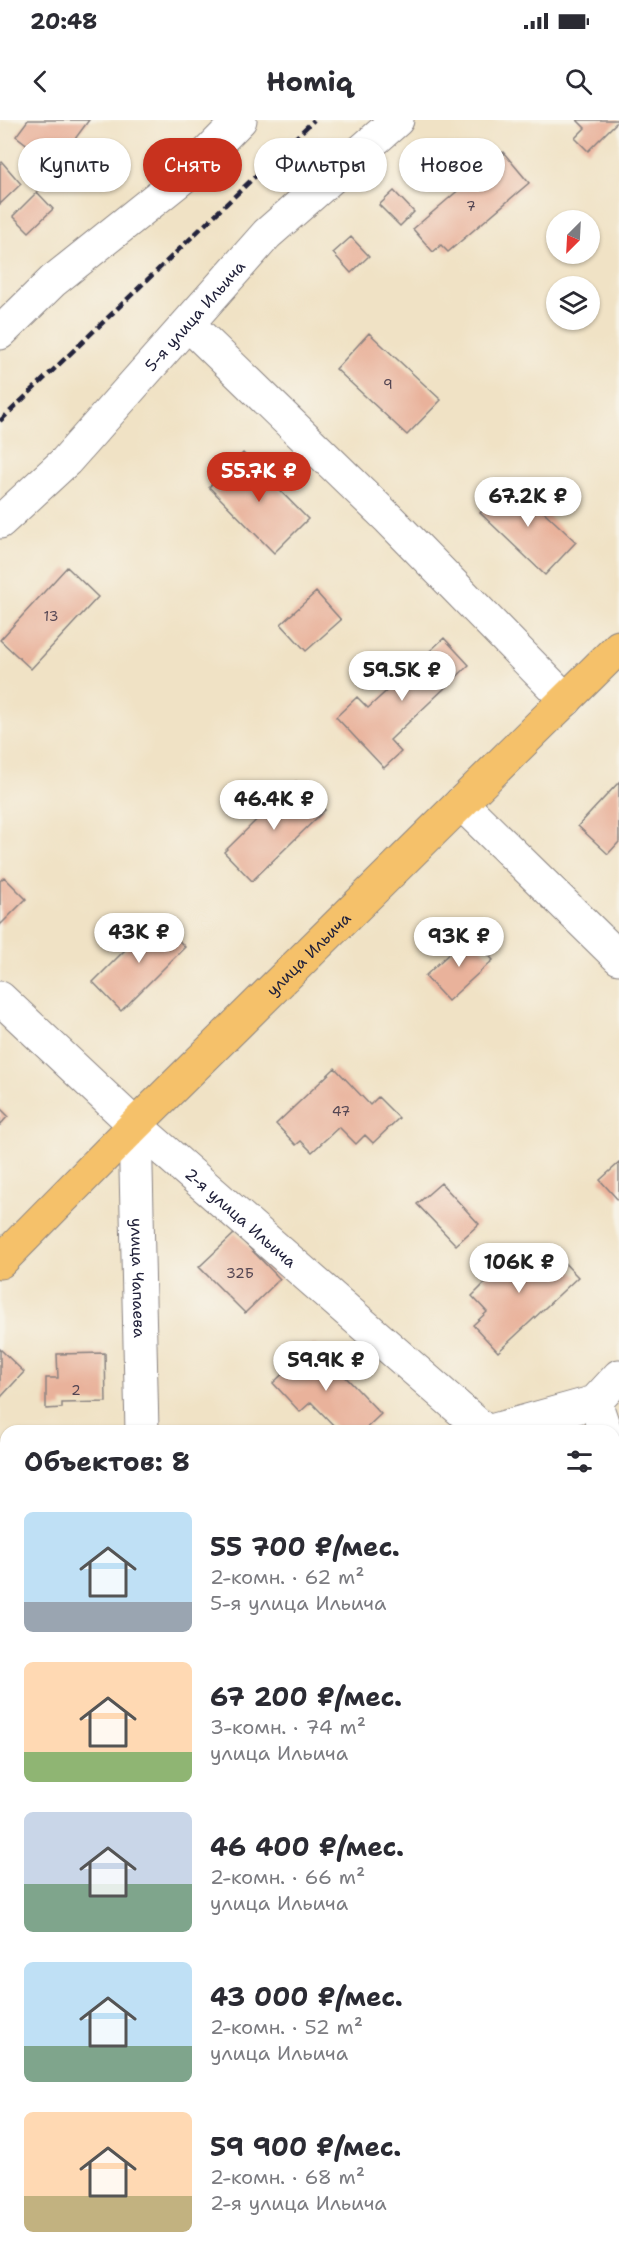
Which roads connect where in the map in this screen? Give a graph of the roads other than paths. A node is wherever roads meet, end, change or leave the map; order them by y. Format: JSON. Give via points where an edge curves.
{"nodes":[{"id":1,"x":240,"y":120,"type":"edge"},
{"id":2,"x":398,"y":120,"type":"edge"},
{"id":3,"x":188,"y":324,"type":"junction"},
{"id":4,"x":0,"y":333,"type":"edge"},
{"id":5,"x":0,"y":522,"type":"edge"},
{"id":6,"x":619,"y":647,"type":"edge"},
{"id":7,"x":566,"y":700,"type":"junction"},
{"id":8,"x":461,"y":803,"type":"junction"},
{"id":9,"x":619,"y":958,"type":"edge"},
{"id":10,"x":0,"y":998,"type":"edge"},
{"id":11,"x":135,"y":1125,"type":"junction"},
{"id":12,"x":0,"y":1262,"type":"edge"},
{"id":13,"x":619,"y":1376,"type":"edge"},
{"id":14,"x":600,"y":1416,"type":"edge"},
{"id":15,"x":142,"y":1425,"type":"edge"},
{"id":16,"x":478,"y":1425,"type":"edge"},
{"id":17,"x":535,"y":1425,"type":"edge"}],
"edges":[{"from":1,"to":4,"type":"street","via":[[188,173],[53,281]]},
{"from":2,"to":3,"type":"street","name":"5-я улица Ильича","via":[[267,234]]},
{"from":3,"to":5,"type":"street","name":"5-я улица Ильича","via":[[66,461]]},
{"from":3,"to":7,"type":"street","via":[[389,519]]},
{"from":6,"to":7,"type":"main road","name":"улица Ильича"},
{"from":7,"to":8,"type":"main road","name":"улица Ильича"},
{"from":8,"to":9,"type":"street"},
{"from":8,"to":11,"type":"main road","name":"улица Ильича"},
{"from":10,"to":11,"type":"street","name":"2-я улица Ильича"},
{"from":11,"to":12,"type":"main road","name":"улица Ильича"},
{"from":11,"to":15,"type":"street","name":"улица Чапаева"},
{"from":11,"to":16,"type":"street","name":"2-я улица Ильича"},
{"from":13,"to":14,"type":"street"},
{"from":14,"to":17,"type":"street"}]}
